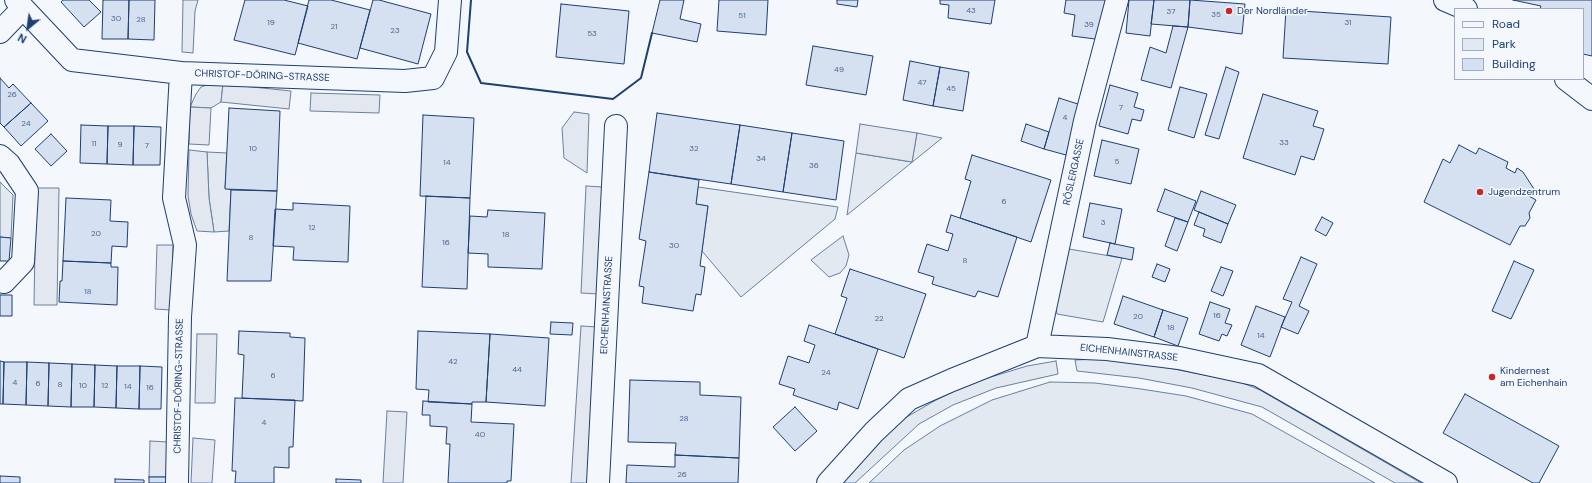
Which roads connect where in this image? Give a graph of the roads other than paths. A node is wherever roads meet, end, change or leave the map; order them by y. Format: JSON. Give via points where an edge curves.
{"nodes":[{"id":1,"x":450,"y":0,"type":"edge"},
{"id":2,"x":1117,"y":0,"type":"edge"},
{"id":3,"x":1445,"y":0,"type":"edge"},
{"id":4,"x":20,"y":4,"type":"edge"},
{"id":5,"x":1464,"y":8,"type":"edge"},
{"id":6,"x":0,"y":32,"type":"edge"},
{"id":7,"x":181,"y":73,"type":"junction"},
{"id":8,"x":1567,"y":80,"type":"edge"},
{"id":9,"x":1592,"y":99,"type":"edge"},
{"id":10,"x":616,"y":126,"type":"dead end"},
{"id":11,"x":0,"y":156,"type":"edge"},
{"id":12,"x":0,"y":281,"type":"edge"},
{"id":13,"x":1037,"y":346,"type":"junction"},
{"id":14,"x":177,"y":483,"type":"edge"},
{"id":15,"x":598,"y":483,"type":"edge"},
{"id":16,"x":828,"y":483,"type":"edge"},
{"id":17,"x":1446,"y":483,"type":"edge"}],
"edges":[{"from":1,"to":7,"type":"street","name":"CHRISTOF-DÖRING-STRASSE","via":[[446,52],[433,78],[406,81]]},
{"from":2,"to":13,"type":"street","name":"RÖSLERGASSE","via":[[1085,121]]},
{"from":3,"to":5,"type":"street"},
{"from":4,"to":6,"type":"street"},
{"from":4,"to":7,"type":"street","via":[[72,60]]},
{"from":7,"to":14,"type":"street","name":"CHRISTOF-DÖRING-STRASSE","via":[[174,198],[185,245],[180,317]]},
{"from":8,"to":9,"type":"street"},
{"from":10,"to":15,"type":"street","name":"EICHENHAINSTRASSE"},
{"from":11,"to":12,"type":"street","via":[[9,164],[27,191],[23,262],[4,282]]},
{"from":13,"to":16,"type":"street","name":"EICHENHAINSTRASSE","via":[[909,399],[874,432]]},
{"from":13,"to":17,"type":"street","name":"EICHENHAINSTRASSE","via":[[1107,349],[1179,358],[1258,375]]}]}
